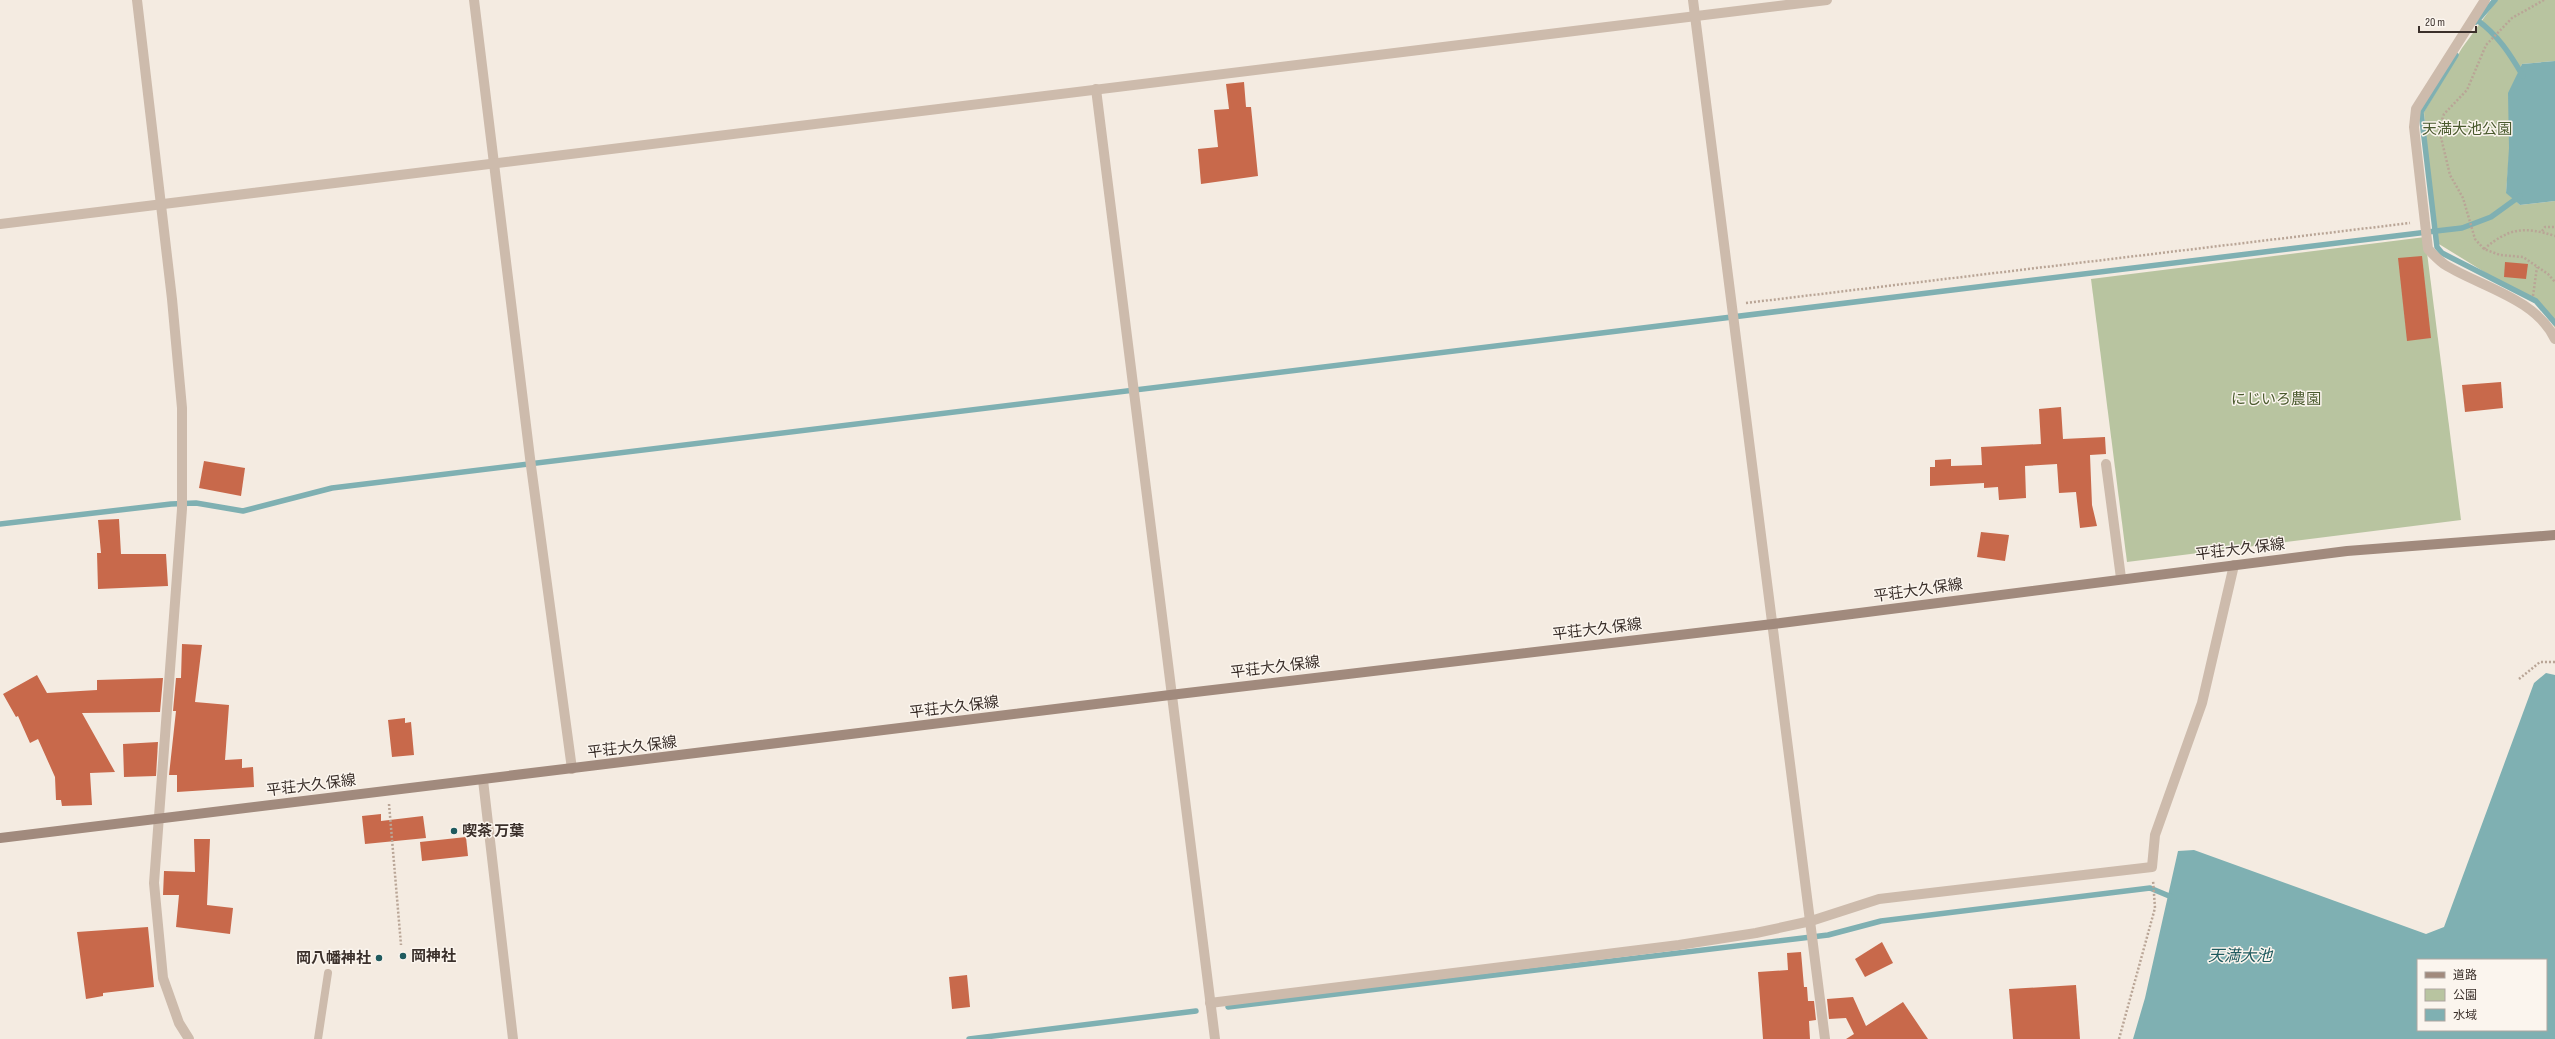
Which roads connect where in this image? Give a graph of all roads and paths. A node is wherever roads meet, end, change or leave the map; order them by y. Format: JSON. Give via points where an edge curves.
{"nodes":[{"id":1,"x":137,"y":0,"type":"edge"},
{"id":2,"x":474,"y":0,"type":"edge"},
{"id":3,"x":1693,"y":0,"type":"edge"},
{"id":4,"x":1827,"y":0,"type":"edge"},
{"id":5,"x":2485,"y":0,"type":"edge"},
{"id":6,"x":2544,"y":0,"type":"edge"},
{"id":7,"x":1694,"y":16,"type":"junction"},
{"id":8,"x":1096,"y":89,"type":"junction"},
{"id":9,"x":494,"y":163,"type":"junction"},
{"id":10,"x":162,"y":204,"type":"junction"},
{"id":11,"x":2425,"y":222,"type":"junction"},
{"id":12,"x":0,"y":224,"type":"edge"},
{"id":13,"x":2555,"y":227,"type":"edge"},
{"id":14,"x":2542,"y":232,"type":"junction"},
{"id":15,"x":2555,"y":236,"type":"edge"},
{"id":16,"x":2484,"y":249,"type":"junction"},
{"id":17,"x":2537,"y":267,"type":"junction"},
{"id":18,"x":2555,"y":282,"type":"edge"},
{"id":19,"x":1732,"y":305,"type":"junction"},
{"id":20,"x":2528,"y":308,"type":"junction"},
{"id":21,"x":2555,"y":339,"type":"edge"},
{"id":22,"x":2106,"y":464,"type":"dead end"},
{"id":23,"x":2555,"y":535,"type":"edge"},
{"id":24,"x":2234,"y":566,"type":"junction"},
{"id":25,"x":2121,"y":578,"type":"junction"},
{"id":26,"x":1772,"y":624,"type":"junction"},
{"id":27,"x":2555,"y":662,"type":"edge"},
{"id":28,"x":2519,"y":679,"type":"dead end"},
{"id":29,"x":1170,"y":695,"type":"junction"},
{"id":30,"x":572,"y":769,"type":"junction"},
{"id":31,"x":483,"y":780,"type":"junction"},
{"id":32,"x":387,"y":791,"type":"junction"},
{"id":33,"x":160,"y":818,"type":"junction"},
{"id":34,"x":0,"y":838,"type":"edge"},
{"id":35,"x":2152,"y":868,"type":"junction"},
{"id":36,"x":1811,"y":921,"type":"junction"},
{"id":37,"x":401,"y":945,"type":"dead end"},
{"id":38,"x":328,"y":973,"type":"dead end"},
{"id":39,"x":1210,"y":1003,"type":"junction"},
{"id":40,"x":189,"y":1039,"type":"edge"},
{"id":41,"x":318,"y":1039,"type":"edge"},
{"id":42,"x":513,"y":1039,"type":"edge"},
{"id":43,"x":1215,"y":1039,"type":"edge"},
{"id":44,"x":1825,"y":1039,"type":"edge"},
{"id":45,"x":2119,"y":1039,"type":"edge"}],
"edges":[{"from":1,"to":10,"type":"street"},
{"from":2,"to":9,"type":"street"},
{"from":3,"to":7,"type":"street"},
{"from":4,"to":7,"type":"street"},
{"from":5,"to":11,"type":"street","via":[[2416,109],[2414,127]]},
{"from":6,"to":16,"type":"path","via":[[2512,18],[2486,45],[2467,90],[2444,114],[2439,129],[2450,175],[2463,198],[2475,239]]},
{"from":7,"to":8,"type":"street"},
{"from":7,"to":19,"type":"street"},
{"from":8,"to":9,"type":"street"},
{"from":8,"to":29,"type":"street"},
{"from":9,"to":10,"type":"street"},
{"from":9,"to":30,"type":"street"},
{"from":10,"to":12,"type":"street"},
{"from":10,"to":33,"type":"street","via":[[182,408],[182,509]]},
{"from":11,"to":19,"type":"path"},
{"from":11,"to":20,"type":"street","via":[[2428,249],[2445,265]]},
{"from":13,"to":14,"type":"path","via":[[2545,227]]},
{"from":14,"to":15,"type":"path"},
{"from":14,"to":16,"type":"path","via":[[2522,230],[2501,235]]},
{"from":16,"to":17,"type":"path","via":[[2500,255],[2523,257]]},
{"from":17,"to":18,"type":"path"},
{"from":17,"to":20,"type":"path","via":[[2535,293]]},
{"from":19,"to":26,"type":"street"},
{"from":20,"to":21,"type":"street","via":[[2550,329]]},
{"from":22,"to":25,"type":"street"},
{"from":23,"to":24,"type":"main road","name":"平荘大久保線","via":[[2347,551]]},
{"from":24,"to":25,"type":"main road","name":"平荘大久保線"},
{"from":24,"to":35,"type":"street","via":[[2202,703],[2155,835]]},
{"from":25,"to":26,"type":"main road","name":"平荘大久保線"},
{"from":26,"to":29,"type":"main road","name":"平荘大久保線"},
{"from":26,"to":36,"type":"street"},
{"from":27,"to":28,"type":"path","via":[[2540,662]]},
{"from":29,"to":30,"type":"main road","name":"平荘大久保線"},
{"from":29,"to":39,"type":"street"},
{"from":30,"to":31,"type":"main road","name":"平荘大久保線"},
{"from":31,"to":32,"type":"main road","name":"平荘大久保線"},
{"from":31,"to":42,"type":"street"},
{"from":32,"to":33,"type":"main road","name":"平荘大久保線"},
{"from":32,"to":37,"type":"path"},
{"from":33,"to":34,"type":"main road","name":"平荘大久保線"},
{"from":33,"to":40,"type":"street","via":[[154,883],[163,978],[179,1023]]},
{"from":35,"to":36,"type":"street","via":[[1879,899]]},
{"from":35,"to":45,"type":"path","via":[[2155,908]]},
{"from":36,"to":39,"type":"street","via":[[1679,945]]},
{"from":36,"to":44,"type":"street"},
{"from":38,"to":41,"type":"lane"},
{"from":39,"to":43,"type":"street"}]}
